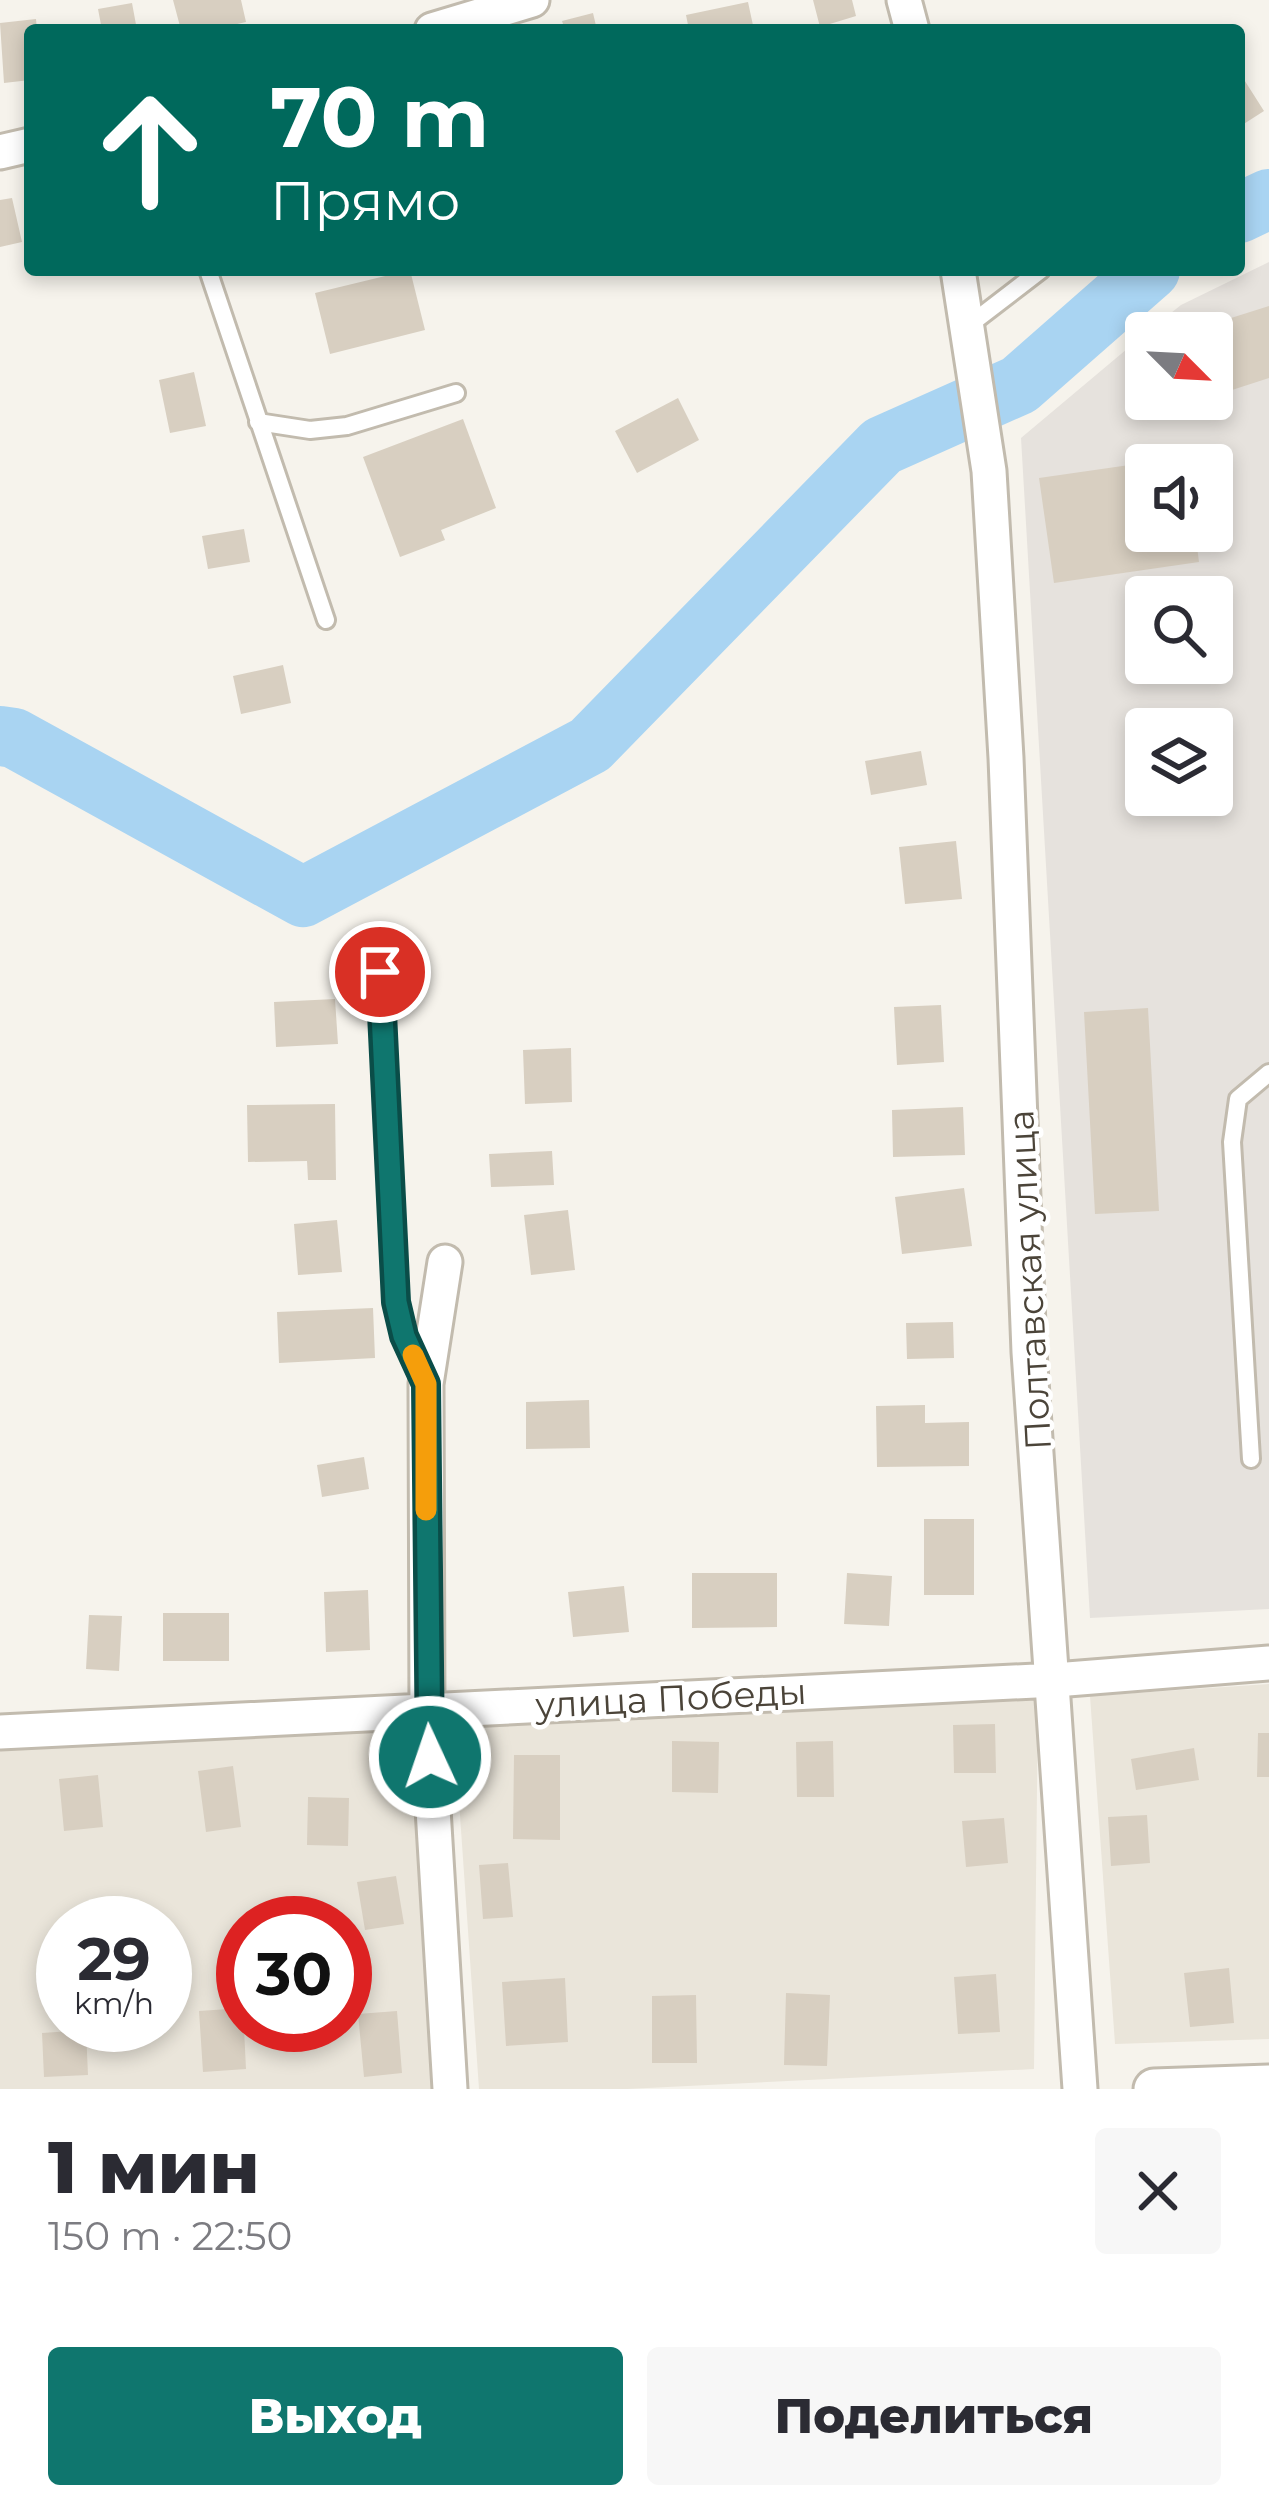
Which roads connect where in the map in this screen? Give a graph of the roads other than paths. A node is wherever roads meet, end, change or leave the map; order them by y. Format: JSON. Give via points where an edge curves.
{"nodes":[{"id":1,"x":532,"y":0,"type":"edge"},
{"id":2,"x":452,"y":24,"type":"edge"},
{"id":3,"x":210,"y":276,"type":"edge"},
{"id":4,"x":959,"y":276,"type":"edge"},
{"id":5,"x":1035,"y":276,"type":"edge"},
{"id":6,"x":969,"y":341,"type":"junction"},
{"id":7,"x":456,"y":394,"type":"dead end"},
{"id":8,"x":258,"y":422,"type":"junction"},
{"id":9,"x":326,"y":620,"type":"dead end"},
{"id":10,"x":380,"y":972,"type":"dead end"},
{"id":11,"x":1269,"y":1073,"type":"edge"},
{"id":12,"x":445,"y":1262,"type":"dead end"},
{"id":13,"x":426,"y":1384,"type":"junction"},
{"id":14,"x":1251,"y":1460,"type":"dead end"},
{"id":15,"x":1269,"y":1664,"type":"edge"},
{"id":16,"x":1054,"y":1680,"type":"junction"},
{"id":17,"x":427,"y":1710,"type":"junction"},
{"id":18,"x":0,"y":1732,"type":"edge"},
{"id":19,"x":1269,"y":2084,"type":"edge"},
{"id":20,"x":450,"y":2089,"type":"edge"},
{"id":21,"x":1080,"y":2089,"type":"edge"},
{"id":22,"x":1154,"y":2089,"type":"edge"}],
"edges":[{"from":1,"to":2,"type":"street"},
{"from":3,"to":8,"type":"lane"},
{"from":4,"to":6,"type":"street"},
{"from":5,"to":6,"type":"lane"},
{"from":6,"to":16,"type":"street","name":"Полтавская улица","via":[[989,471],[1029,1352]]},
{"from":7,"to":8,"type":"lane","via":[[347,426]]},
{"from":8,"to":9,"type":"lane"},
{"from":10,"to":13,"type":"lane","via":[[396,1302]]},
{"from":11,"to":14,"type":"lane","via":[[1238,1099],[1232,1142]]},
{"from":12,"to":13,"type":"street"},
{"from":13,"to":17,"type":"street"},
{"from":15,"to":16,"type":"street","name":"улица Победы"},
{"from":16,"to":17,"type":"street","name":"улица Победы"},
{"from":16,"to":21,"type":"street","name":"Полтавская улица"},
{"from":17,"to":18,"type":"street","name":"улица Победы"},
{"from":17,"to":20,"type":"street"},
{"from":19,"to":22,"type":"street"}]}
